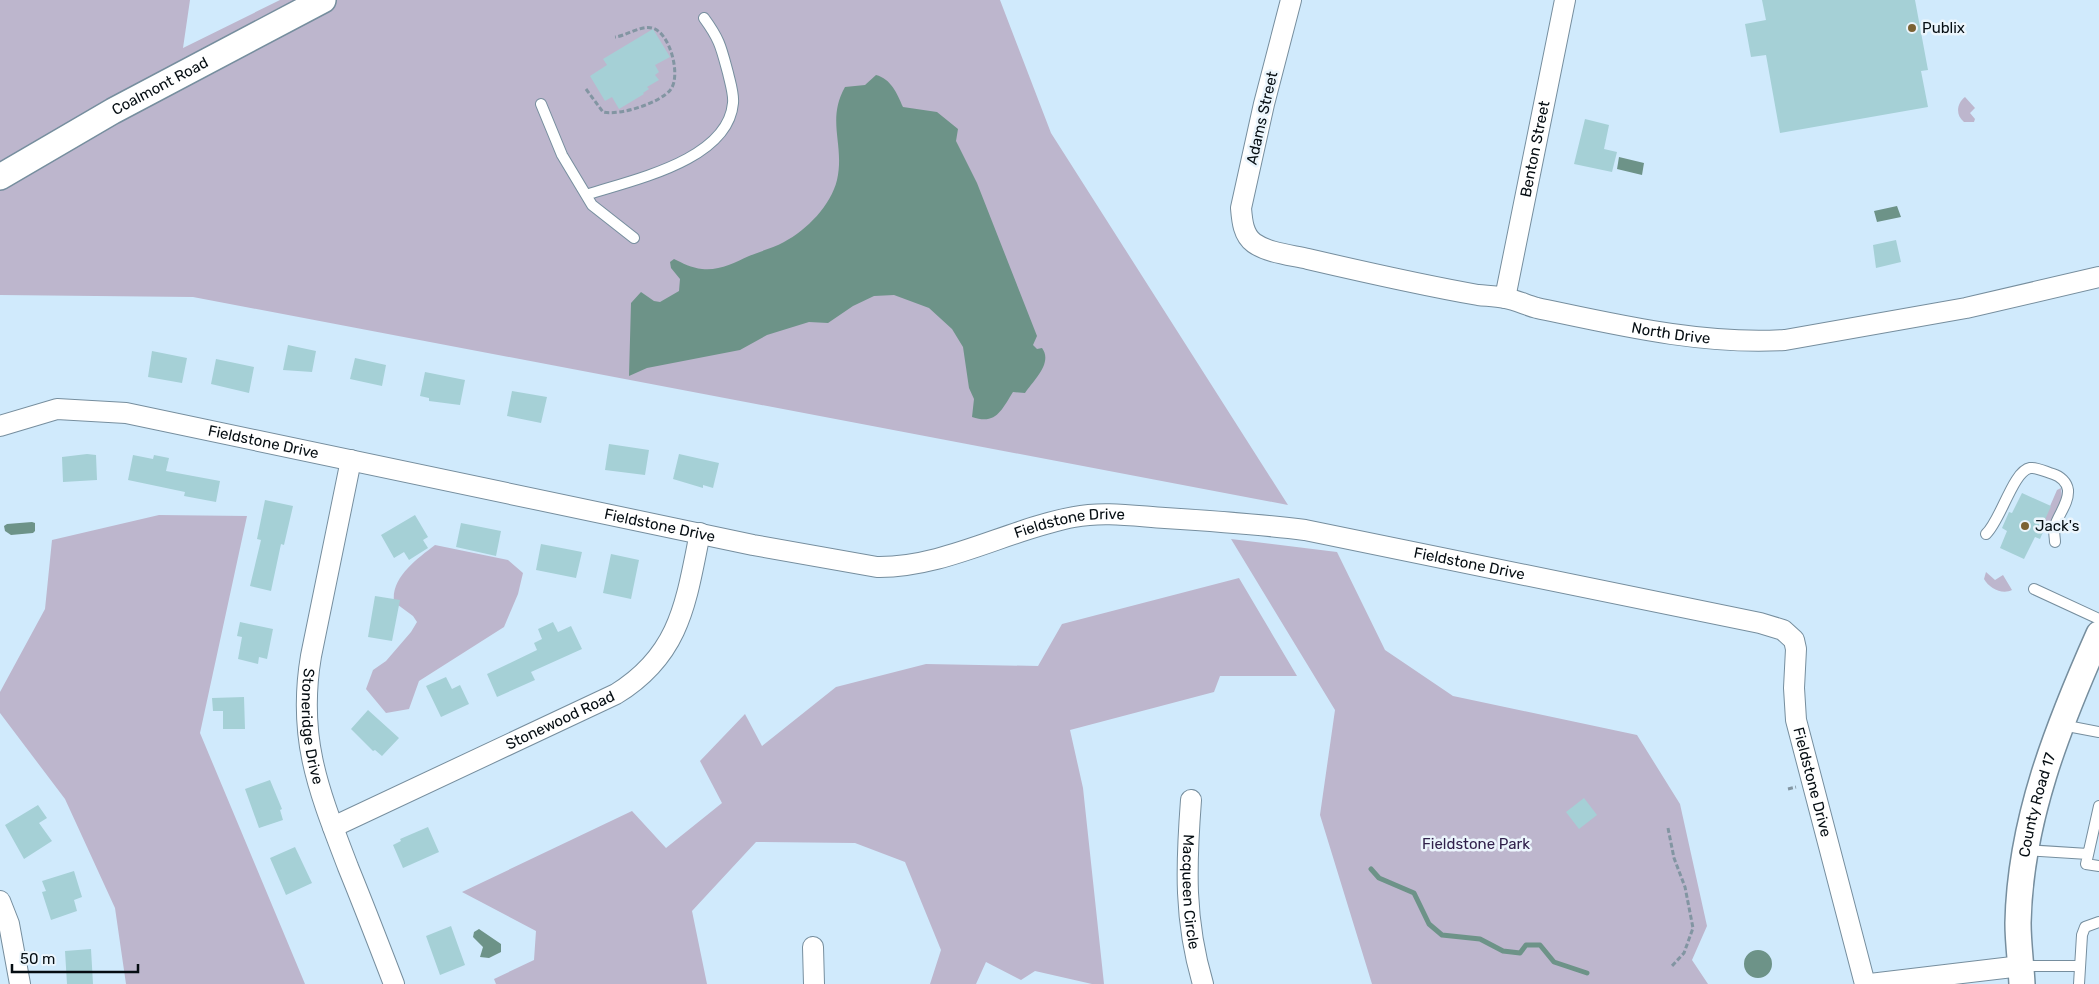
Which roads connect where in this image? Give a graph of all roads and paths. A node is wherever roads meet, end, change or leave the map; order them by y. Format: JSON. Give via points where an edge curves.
{"nodes":[{"id":1,"x":323,"y":0,"type":"edge"},
{"id":2,"x":1290,"y":0,"type":"edge"},
{"id":3,"x":1566,"y":0,"type":"edge"},
{"id":4,"x":704,"y":18,"type":"dead end"},
{"id":5,"x":615,"y":37,"type":"dead end"},
{"id":6,"x":586,"y":89,"type":"dead end"},
{"id":7,"x":541,"y":104,"type":"dead end"},
{"id":8,"x":0,"y":177,"type":"edge"},
{"id":9,"x":586,"y":195,"type":"junction"},
{"id":10,"x":1248,"y":237,"type":"joint"},
{"id":11,"x":634,"y":238,"type":"dead end"},
{"id":12,"x":2099,"y":277,"type":"edge"},
{"id":13,"x":1505,"y":298,"type":"junction"},
{"id":14,"x":0,"y":426,"type":"edge"},
{"id":15,"x":351,"y":460,"type":"junction"},
{"id":16,"x":700,"y":533,"type":"junction"},
{"id":17,"x":1986,"y":534,"type":"dead end"},
{"id":18,"x":2055,"y":542,"type":"dead end"},
{"id":19,"x":2034,"y":589,"type":"dead end"},
{"id":20,"x":2099,"y":619,"type":"edge"},
{"id":21,"x":2099,"y":634,"type":"edge"},
{"id":22,"x":2061,"y":725,"type":"junction"},
{"id":23,"x":2099,"y":732,"type":"edge"},
{"id":24,"x":1191,"y":800,"type":"dead end"},
{"id":25,"x":2099,"y":806,"type":"edge"},
{"id":26,"x":333,"y":827,"type":"junction"},
{"id":27,"x":1668,"y":828,"type":"dead end"},
{"id":28,"x":2026,"y":850,"type":"junction"},
{"id":29,"x":2088,"y":854,"type":"junction"},
{"id":30,"x":2099,"y":866,"type":"edge"},
{"id":31,"x":0,"y":902,"type":"edge"},
{"id":32,"x":2099,"y":922,"type":"edge"},
{"id":33,"x":813,"y":946,"type":"dead end"},
{"id":34,"x":2080,"y":966,"type":"junction"},
{"id":35,"x":1671,"y":967,"type":"dead end"},
{"id":36,"x":2022,"y":975,"type":"edge"},
{"id":37,"x":20,"y":984,"type":"edge"},
{"id":38,"x":394,"y":984,"type":"edge"},
{"id":39,"x":814,"y":984,"type":"edge"},
{"id":40,"x":1204,"y":984,"type":"edge"},
{"id":41,"x":1865,"y":984,"type":"edge"},
{"id":42,"x":1870,"y":984,"type":"edge"},
{"id":43,"x":2079,"y":984,"type":"edge"}],
"edges":[{"from":1,"to":8,"type":"street","name":"Coalmont Road","via":[[114,111]]},
{"from":2,"to":10,"type":"street","name":"Adams Street","via":[[1241,208]]},
{"from":3,"to":13,"type":"street","name":"Benton Street"},
{"from":4,"to":9,"type":"lane","via":[[718,37],[734,101],[724,127],[707,147],[688,159]]},
{"from":5,"to":6,"type":"path","via":[[647,28],[658,31],[667,41],[673,57],[675,79],[671,90],[618,114],[603,112]]},
{"from":7,"to":9,"type":"lane","via":[[562,155]]},
{"from":9,"to":11,"type":"lane","via":[[592,205]]},
{"from":10,"to":13,"type":"street","name":"North Drive","via":[[1267,249],[1349,269]]},
{"from":12,"to":13,"type":"street","name":"North Drive","via":[[1966,308],[1763,341],[1632,328]]},
{"from":14,"to":15,"type":"street","name":"Fieldstone Drive","via":[[57,409],[126,413]]},
{"from":15,"to":16,"type":"street","name":"Fieldstone Drive"},
{"from":15,"to":26,"type":"street","name":"Stoneridge Drive","via":[[307,681],[308,746],[317,785]]},
{"from":16,"to":26,"type":"street","name":"Stonewood Road","via":[[678,623],[663,652],[635,683]]},
{"from":16,"to":41,"type":"street","name":"Fieldstone Drive","via":[[852,564],[893,567],[922,563],[1076,516],[1254,523],[1305,530],[1608,590],[1783,630],[1790,635],[1796,649],[1796,720]]},
{"from":17,"to":18,"type":"lane","via":[[1994,526],[2018,476],[2030,468],[2057,475],[2065,481],[2066,500],[2054,528]]},
{"from":19,"to":20,"type":"lane"},
{"from":21,"to":22,"type":"street","name":"County Road 17"},
{"from":22,"to":23,"type":"lane"},
{"from":22,"to":28,"type":"street","name":"County Road 17","via":[[2037,796]]},
{"from":24,"to":40,"type":"street","name":"Macqueen Circle","via":[[1186,864],[1187,906]]},
{"from":25,"to":29,"type":"lane"},
{"from":26,"to":38,"type":"street","name":"Stoneridge Drive"},
{"from":27,"to":35,"type":"path","via":[[1694,928],[1684,954]]},
{"from":28,"to":29,"type":"lane"},
{"from":28,"to":36,"type":"street","name":"County Road 17","via":[[2018,920]]},
{"from":29,"to":30,"type":"lane","via":[[2086,864]]},
{"from":31,"to":37,"type":"street","via":[[9,924]]},
{"from":32,"to":34,"type":"lane","via":[[2085,927]]},
{"from":33,"to":39,"type":"street"},
{"from":34,"to":36,"type":"lane"},
{"from":34,"to":43,"type":"lane"},
{"from":36,"to":42,"type":"street"}]}
